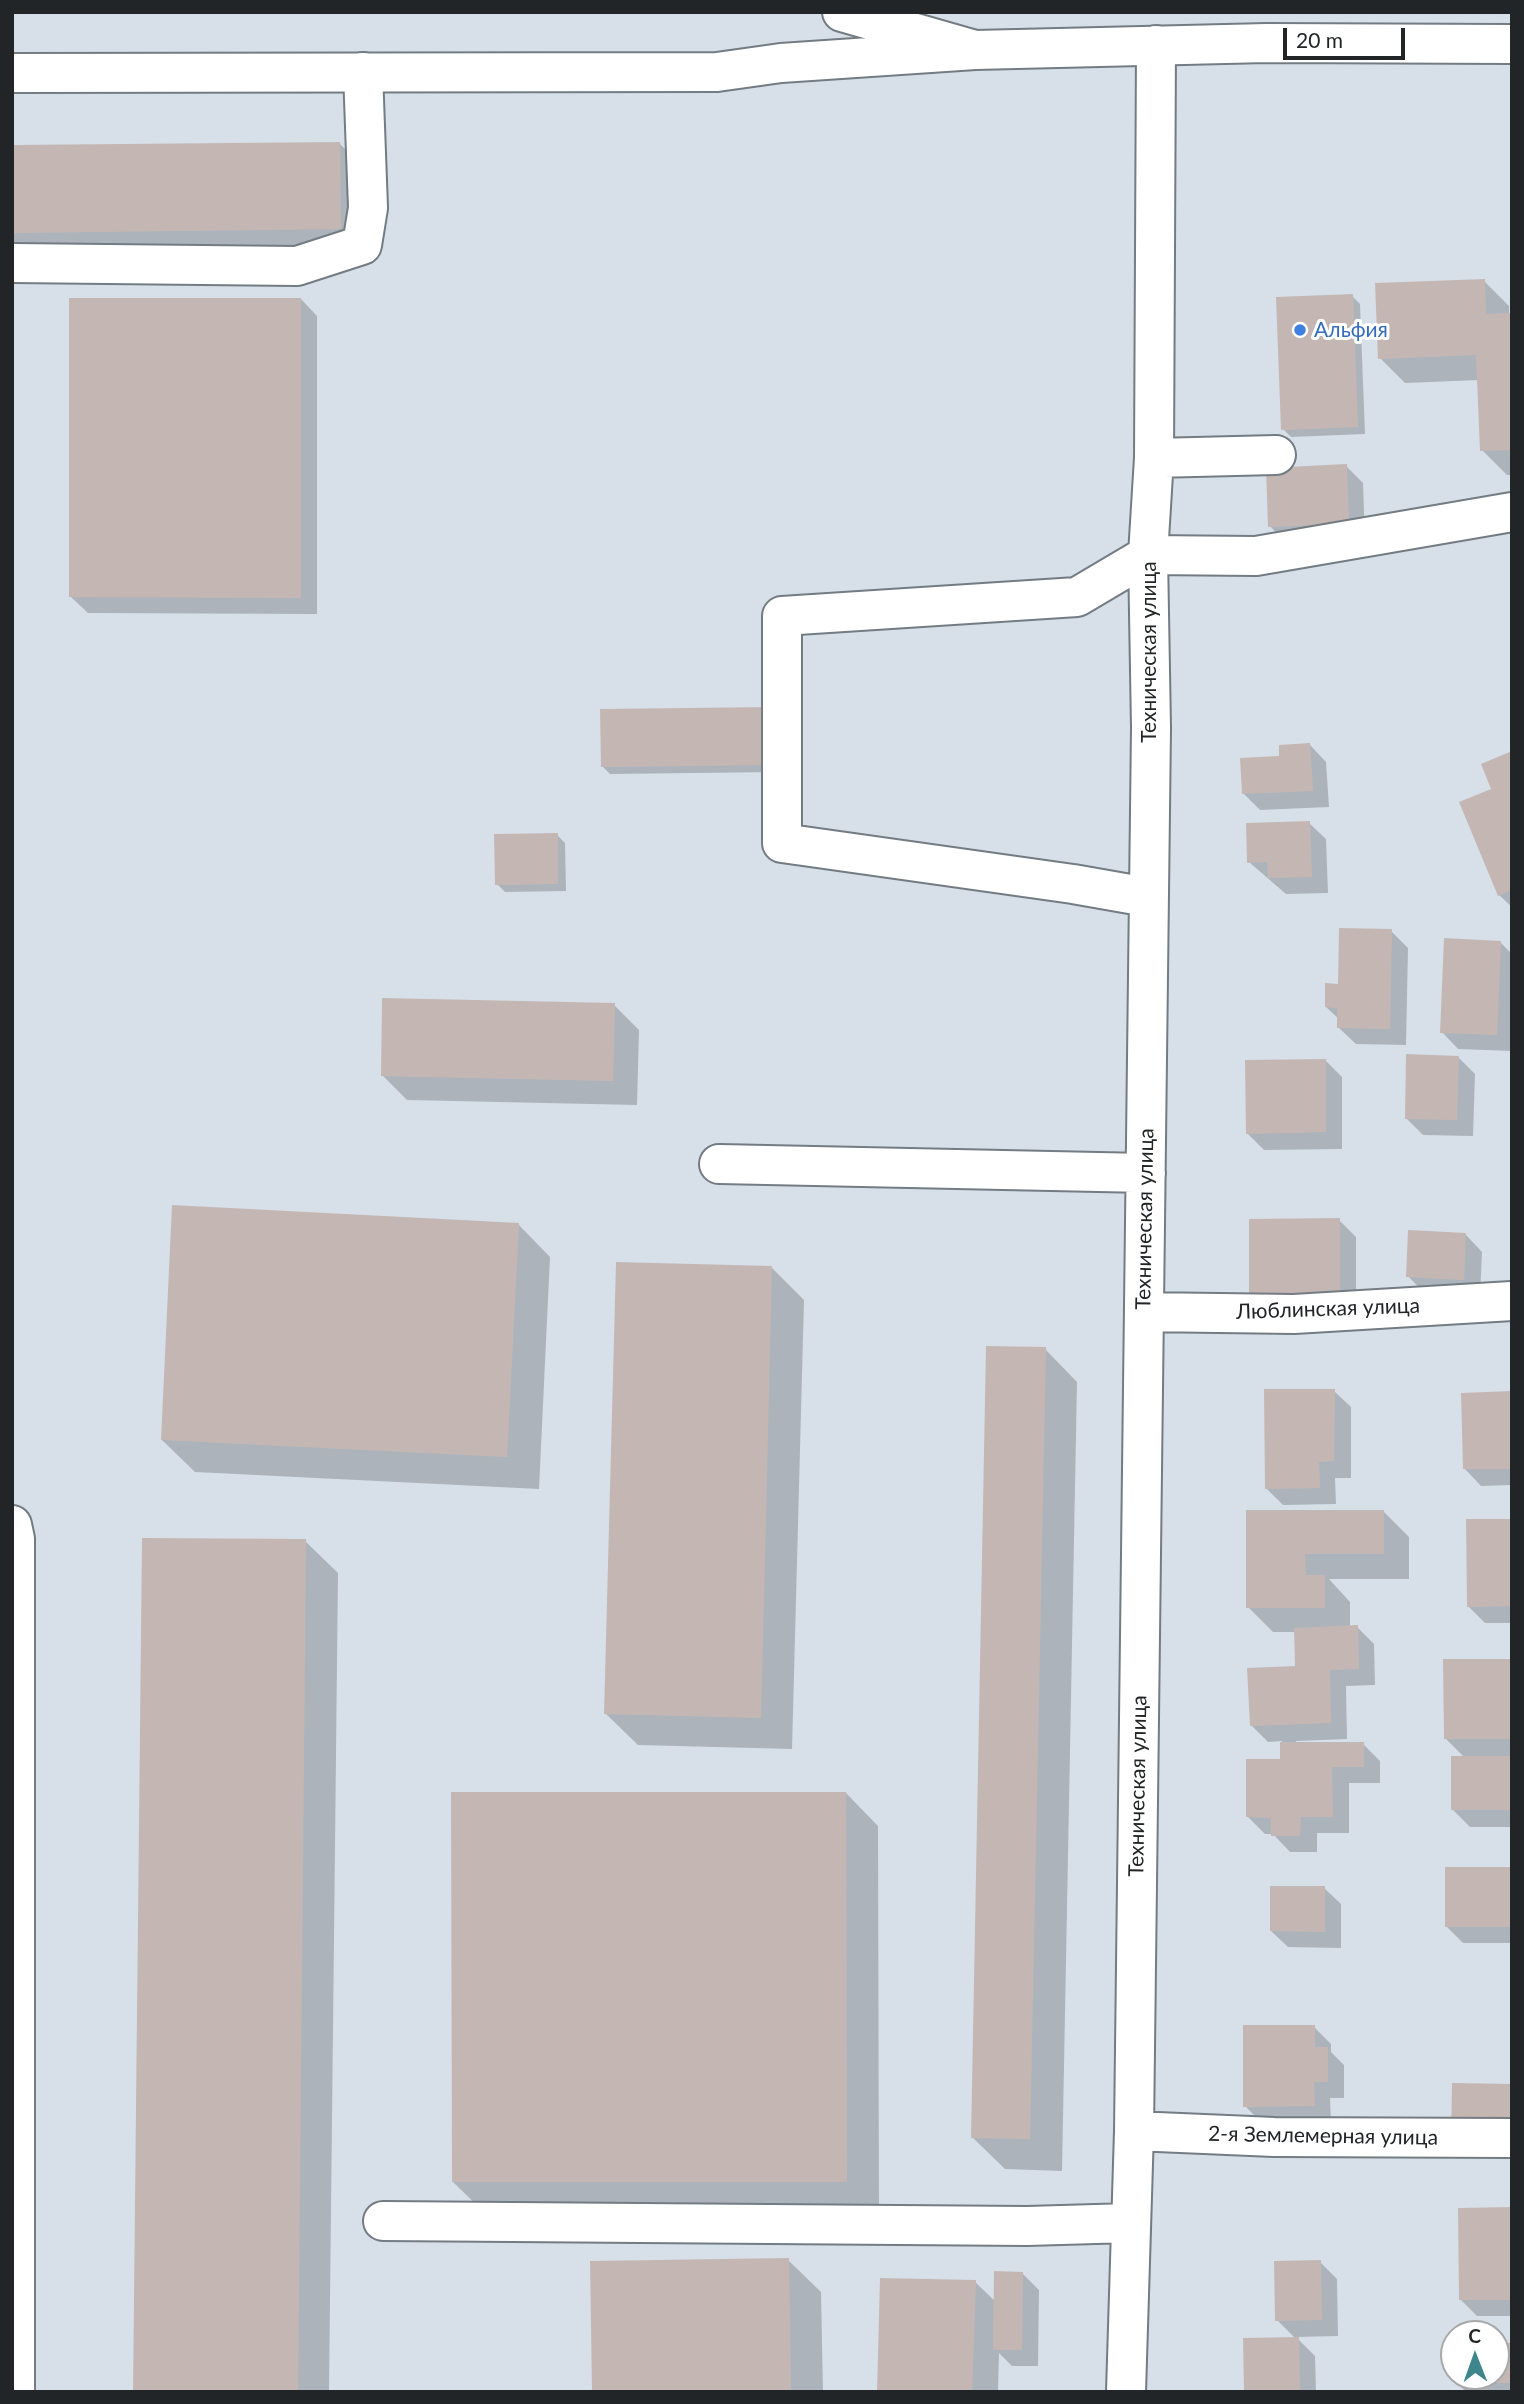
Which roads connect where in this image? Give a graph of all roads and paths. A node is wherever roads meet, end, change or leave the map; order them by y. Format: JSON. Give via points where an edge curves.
{"nodes":[{"id":1,"x":842,"y":12,"type":"edge"},
{"id":2,"x":1512,"y":44,"type":"edge"},
{"id":3,"x":1156,"y":45,"type":"junction"},
{"id":4,"x":975,"y":50,"type":"junction"},
{"id":5,"x":363,"y":72,"type":"junction"},
{"id":6,"x":12,"y":73,"type":"edge"},
{"id":7,"x":12,"y":264,"type":"edge"},
{"id":8,"x":1276,"y":454,"type":"dead end"},
{"id":9,"x":1154,"y":458,"type":"junction"},
{"id":10,"x":1512,"y":512,"type":"edge"},
{"id":11,"x":1148,"y":555,"type":"junction"},
{"id":12,"x":1147,"y":897,"type":"junction"},
{"id":13,"x":719,"y":1164,"type":"dead end"},
{"id":14,"x":1146,"y":1172,"type":"junction"},
{"id":15,"x":1512,"y":1301,"type":"edge"},
{"id":16,"x":1144,"y":1311,"type":"junction"},
{"id":17,"x":12,"y":1525,"type":"edge"},
{"id":18,"x":1134,"y":2131,"type":"junction"},
{"id":19,"x":1512,"y":2138,"type":"edge"},
{"id":20,"x":383,"y":2221,"type":"dead end"},
{"id":21,"x":1130,"y":2222,"type":"junction"},
{"id":22,"x":15,"y":2392,"type":"edge"},
{"id":23,"x":1126,"y":2392,"type":"edge"}],
"edges":[{"from":1,"to":4,"type":"street"},
{"from":2,"to":3,"type":"street"},
{"from":3,"to":4,"type":"street"},
{"from":3,"to":9,"type":"street","name":"Техническая улица"},
{"from":4,"to":5,"type":"street","via":[[781,63],[717,72]]},
{"from":5,"to":6,"type":"street"},
{"from":5,"to":7,"type":"street","via":[[368,208],[362,245],[297,266]]},
{"from":8,"to":9,"type":"street"},
{"from":9,"to":11,"type":"street","name":"Техническая улица"},
{"from":10,"to":11,"type":"street","via":[[1256,556]]},
{"from":11,"to":12,"type":"street","name":"Техническая улица","via":[[1151,728]]},
{"from":11,"to":12,"type":"street","via":[[1077,597],[782,616],[782,843]]},
{"from":12,"to":14,"type":"street","name":"Техническая улица"},
{"from":13,"to":14,"type":"street"},
{"from":14,"to":16,"type":"street","name":"Техническая улица"},
{"from":15,"to":16,"type":"street","name":"Люблинская улица","via":[[1294,1314]]},
{"from":16,"to":18,"type":"street","name":"Техническая улица"},
{"from":17,"to":22,"type":"street"},
{"from":18,"to":19,"type":"street","name":"2-я Землемерная улица"},
{"from":18,"to":21,"type":"street","name":"Техническая улица"},
{"from":20,"to":21,"type":"street","via":[[1013,2226]]},
{"from":21,"to":23,"type":"street","name":"Техническая улица"}]}
